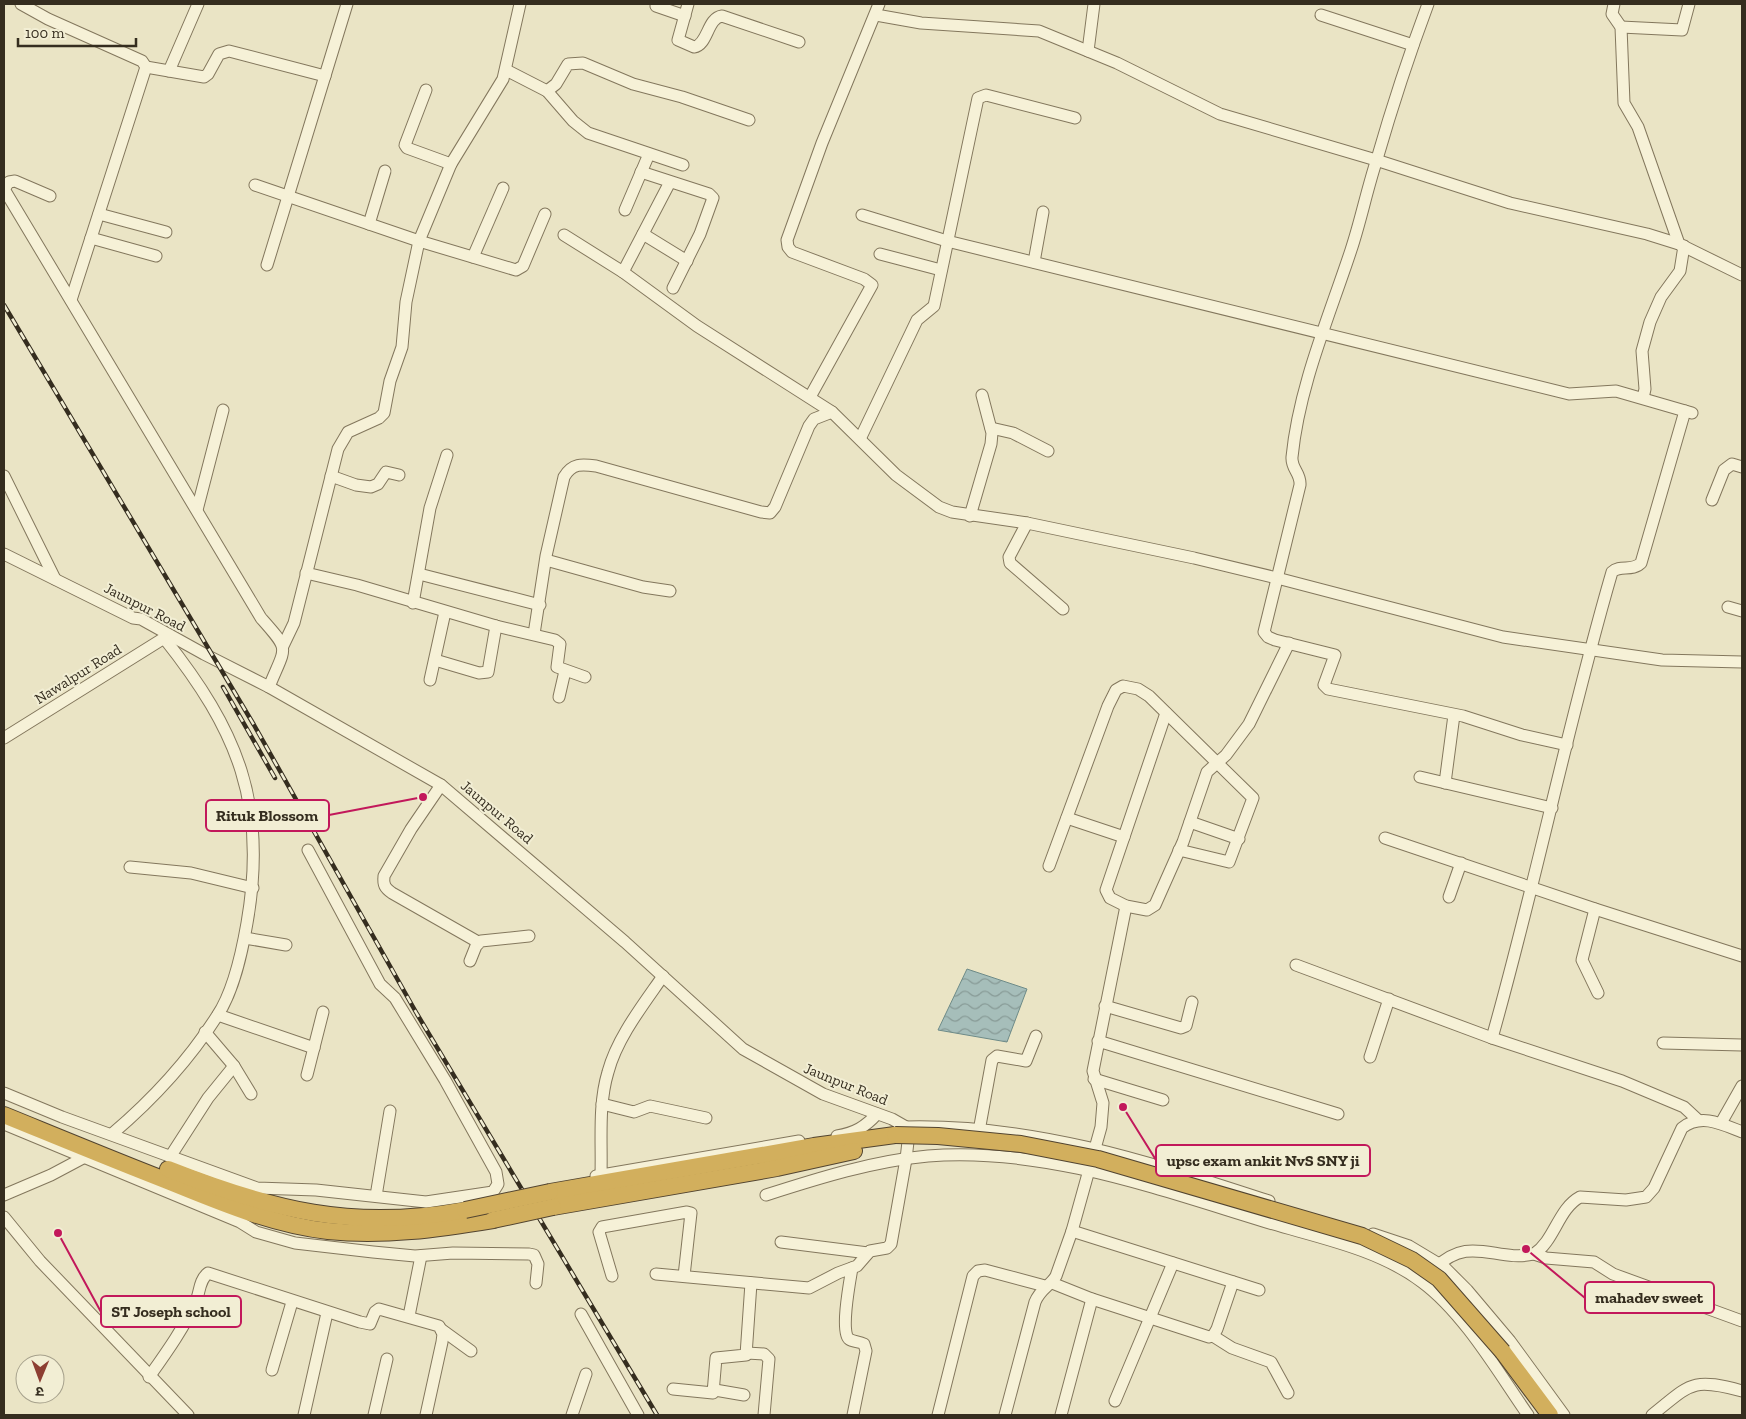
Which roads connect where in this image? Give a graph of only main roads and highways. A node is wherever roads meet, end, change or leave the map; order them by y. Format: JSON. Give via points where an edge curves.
{"nodes":[{"id":1,"x":4,"y":1104,"type":"edge"},
{"id":2,"x":4,"y":1115,"type":"edge"},
{"id":3,"x":42,"y":1125,"type":"junction"},
{"id":4,"x":551,"y":1195,"type":"junction"},
{"id":5,"x":1501,"y":1356,"type":"junction"},
{"id":6,"x":1537,"y":1415,"type":"edge"},
{"id":7,"x":1550,"y":1415,"type":"edge"}],
"edges":[{"from":1,"to":3,"type":"highway"},
{"from":2,"to":3,"type":"highway"},
{"from":3,"to":4,"type":"highway","bridge":true,"via":[[270,1205],[307,1213],[379,1219],[413,1218]]},
{"from":3,"to":4,"type":"highway","bridge":true,"via":[[200,1194],[327,1231],[440,1229],[493,1220]]},
{"from":4,"to":5,"type":"highway","via":[[749,1173],[853,1151],[899,1136],[919,1144],[984,1149],[1074,1163],[1145,1181],[1379,1252],[1430,1283]]},
{"from":5,"to":6,"type":"highway"},
{"from":5,"to":7,"type":"highway"}]}
